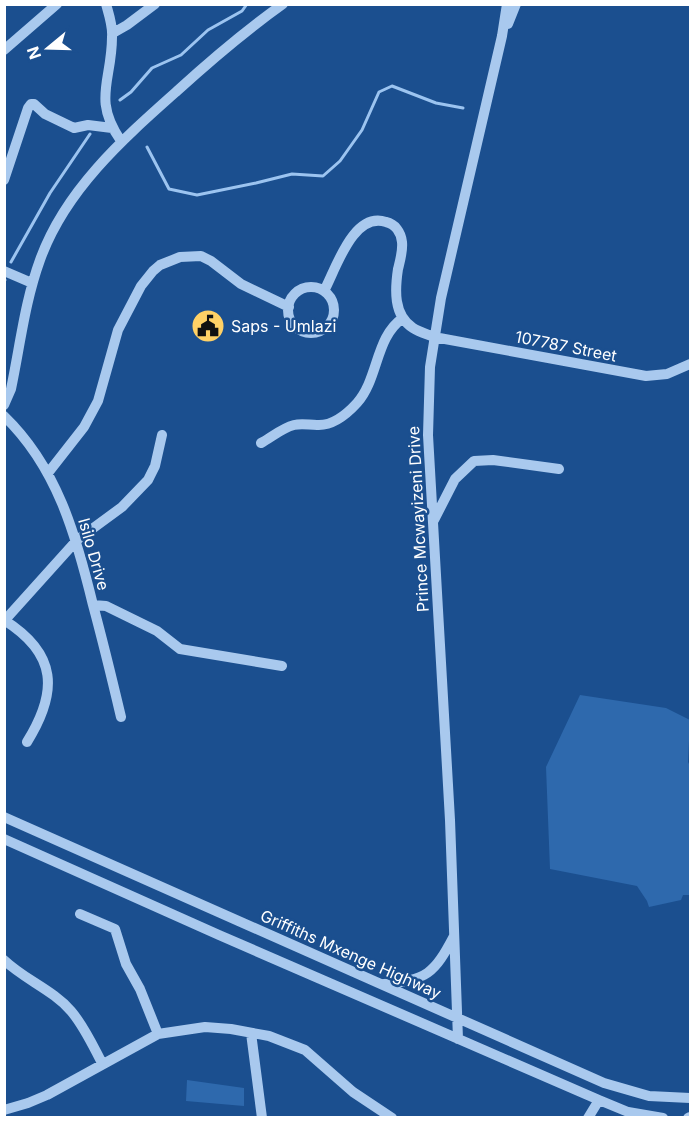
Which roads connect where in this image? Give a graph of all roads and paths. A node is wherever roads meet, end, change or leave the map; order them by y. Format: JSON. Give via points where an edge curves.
{"nodes":[{"id":1,"x":57,"y":4,"type":"edge"},
{"id":2,"x":106,"y":4,"type":"edge"},
{"id":3,"x":155,"y":4,"type":"edge"},
{"id":4,"x":283,"y":4,"type":"edge"},
{"id":5,"x":507,"y":4,"type":"edge"},
{"id":6,"x":516,"y":4,"type":"edge"},
{"id":7,"x":113,"y":33,"type":"junction"},
{"id":8,"x":502,"y":36,"type":"junction"},
{"id":9,"x":4,"y":50,"type":"edge"},
{"id":10,"x":112,"y":128,"type":"junction"},
{"id":11,"x":121,"y":141,"type":"junction"},
{"id":12,"x":4,"y":180,"type":"edge"},
{"id":13,"x":4,"y":271,"type":"edge"},
{"id":14,"x":32,"y":283,"type":"junction"},
{"id":15,"x":324,"y":291,"type":"junction"},
{"id":16,"x":289,"y":307,"type":"junction"},
{"id":17,"x":403,"y":318,"type":"junction"},
{"id":18,"x":434,"y":337,"type":"junction"},
{"id":19,"x":690,"y":364,"type":"edge"},
{"id":20,"x":4,"y":405,"type":"edge"},
{"id":21,"x":4,"y":416,"type":"edge"},
{"id":22,"x":162,"y":435,"type":"dead end"},
{"id":23,"x":261,"y":443,"type":"dead end"},
{"id":24,"x":559,"y":469,"type":"dead end"},
{"id":25,"x":48,"y":473,"type":"junction"},
{"id":26,"x":432,"y":523,"type":"junction"},
{"id":27,"x":77,"y":540,"type":"junction"},
{"id":28,"x":93,"y":605,"type":"junction"},
{"id":29,"x":5,"y":620,"type":"edge"},
{"id":30,"x":282,"y":666,"type":"dead end"},
{"id":31,"x":122,"y":717,"type":"dead end"},
{"id":32,"x":27,"y":742,"type":"dead end"},
{"id":33,"x":4,"y":817,"type":"edge"},
{"id":34,"x":4,"y":839,"type":"edge"},
{"id":35,"x":80,"y":914,"type":"dead end"},
{"id":36,"x":455,"y":934,"type":"junction"},
{"id":37,"x":4,"y":960,"type":"edge"},
{"id":38,"x":384,"y":984,"type":"junction"},
{"id":39,"x":459,"y":1018,"type":"junction"},
{"id":40,"x":251,"y":1033,"type":"junction"},
{"id":41,"x":158,"y":1034,"type":"junction"},
{"id":42,"x":458,"y":1039,"type":"junction"},
{"id":43,"x":102,"y":1063,"type":"junction"},
{"id":44,"x":690,"y":1098,"type":"edge"},
{"id":45,"x":599,"y":1100,"type":"junction"},
{"id":46,"x":4,"y":1110,"type":"edge"},
{"id":47,"x":17,"y":1112,"type":"edge"},
{"id":48,"x":262,"y":1118,"type":"edge"},
{"id":49,"x":392,"y":1118,"type":"edge"},
{"id":50,"x":588,"y":1118,"type":"edge"},
{"id":51,"x":663,"y":1118,"type":"edge"}],
"edges":[{"from":1,"to":9,"type":"street"},
{"from":2,"to":7,"type":"street"},
{"from":3,"to":7,"type":"street"},
{"from":4,"to":11,"type":"street","via":[[221,52]]},
{"from":5,"to":8,"type":"street","name":"Prince Mcwayizeni Drive"},
{"from":6,"to":8,"type":"street"},
{"from":7,"to":10,"type":"street","via":[[104,97]]},
{"from":8,"to":18,"type":"street","name":"Prince Mcwayizeni Drive"},
{"from":10,"to":11,"type":"street"},
{"from":10,"to":12,"type":"street","via":[[74,128],[31,104]]},
{"from":11,"to":14,"type":"street","via":[[55,227]]},
{"from":13,"to":14,"type":"street"},
{"from":14,"to":20,"type":"street","via":[[11,389]]},
{"from":15,"to":16,"type":"street","via":[[302,289]]},
{"from":15,"to":16,"type":"street","via":[[333,303],[333,317],[325,329],[303,332],[289,315]]},
{"from":15,"to":17,"type":"street","via":[[357,229],[368,222],[386,222],[397,228],[402,240],[395,293]]},
{"from":16,"to":25,"type":"street","via":[[241,284],[201,256],[180,257],[153,271],[118,330],[98,401],[84,427]]},
{"from":17,"to":18,"type":"street","name":"107787 Street","via":[[413,328]]},
{"from":17,"to":23,"type":"street","via":[[390,330],[362,396],[344,415],[320,426],[303,423],[285,428]]},
{"from":18,"to":19,"type":"street","name":"107787 Street","via":[[646,376],[667,374]]},
{"from":18,"to":26,"type":"street","name":"Prince Mcwayizeni Drive","via":[[428,399]]},
{"from":21,"to":25,"type":"street","name":"Isilo Drive","via":[[20,431]]},
{"from":22,"to":27,"type":"street","via":[[148,480],[122,507]]},
{"from":24,"to":26,"type":"street","via":[[474,461],[455,479]]},
{"from":25,"to":27,"type":"street","name":"Isilo Drive"},
{"from":26,"to":36,"type":"street","name":"Prince Mcwayizeni Drive"},
{"from":27,"to":28,"type":"street","name":"Isilo Drive"},
{"from":27,"to":29,"type":"street"},
{"from":28,"to":30,"type":"street","via":[[106,606],[157,631],[180,649]]},
{"from":28,"to":31,"type":"street","name":"Isilo Drive"},
{"from":29,"to":32,"type":"street","via":[[29,640],[45,663],[49,681],[47,701]]},
{"from":33,"to":38,"type":"street","name":"Griffiths Mxenge Highway"},
{"from":34,"to":42,"type":"street"},
{"from":35,"to":41,"type":"street","via":[[115,929],[126,964]]},
{"from":36,"to":38,"type":"street","via":[[442,959],[427,974]]},
{"from":36,"to":39,"type":"street","name":"Prince Mcwayizeni Drive"},
{"from":37,"to":43,"type":"street","via":[[72,1011]]},
{"from":38,"to":39,"type":"street","name":"Griffiths Mxenge Highway"},
{"from":39,"to":42,"type":"street","name":"Prince Mcwayizeni Drive"},
{"from":39,"to":44,"type":"street","name":"Griffiths Mxenge Highway","via":[[616,1087],[649,1096]]},
{"from":40,"to":41,"type":"street","via":[[205,1027]]},
{"from":40,"to":48,"type":"street"},
{"from":40,"to":49,"type":"street","via":[[305,1050],[353,1092]]},
{"from":41,"to":43,"type":"street"},
{"from":42,"to":45,"type":"street"},
{"from":43,"to":47,"type":"street"},
{"from":45,"to":50,"type":"street"},
{"from":45,"to":51,"type":"street","via":[[628,1112]]},
{"from":46,"to":47,"type":"street"}]}
